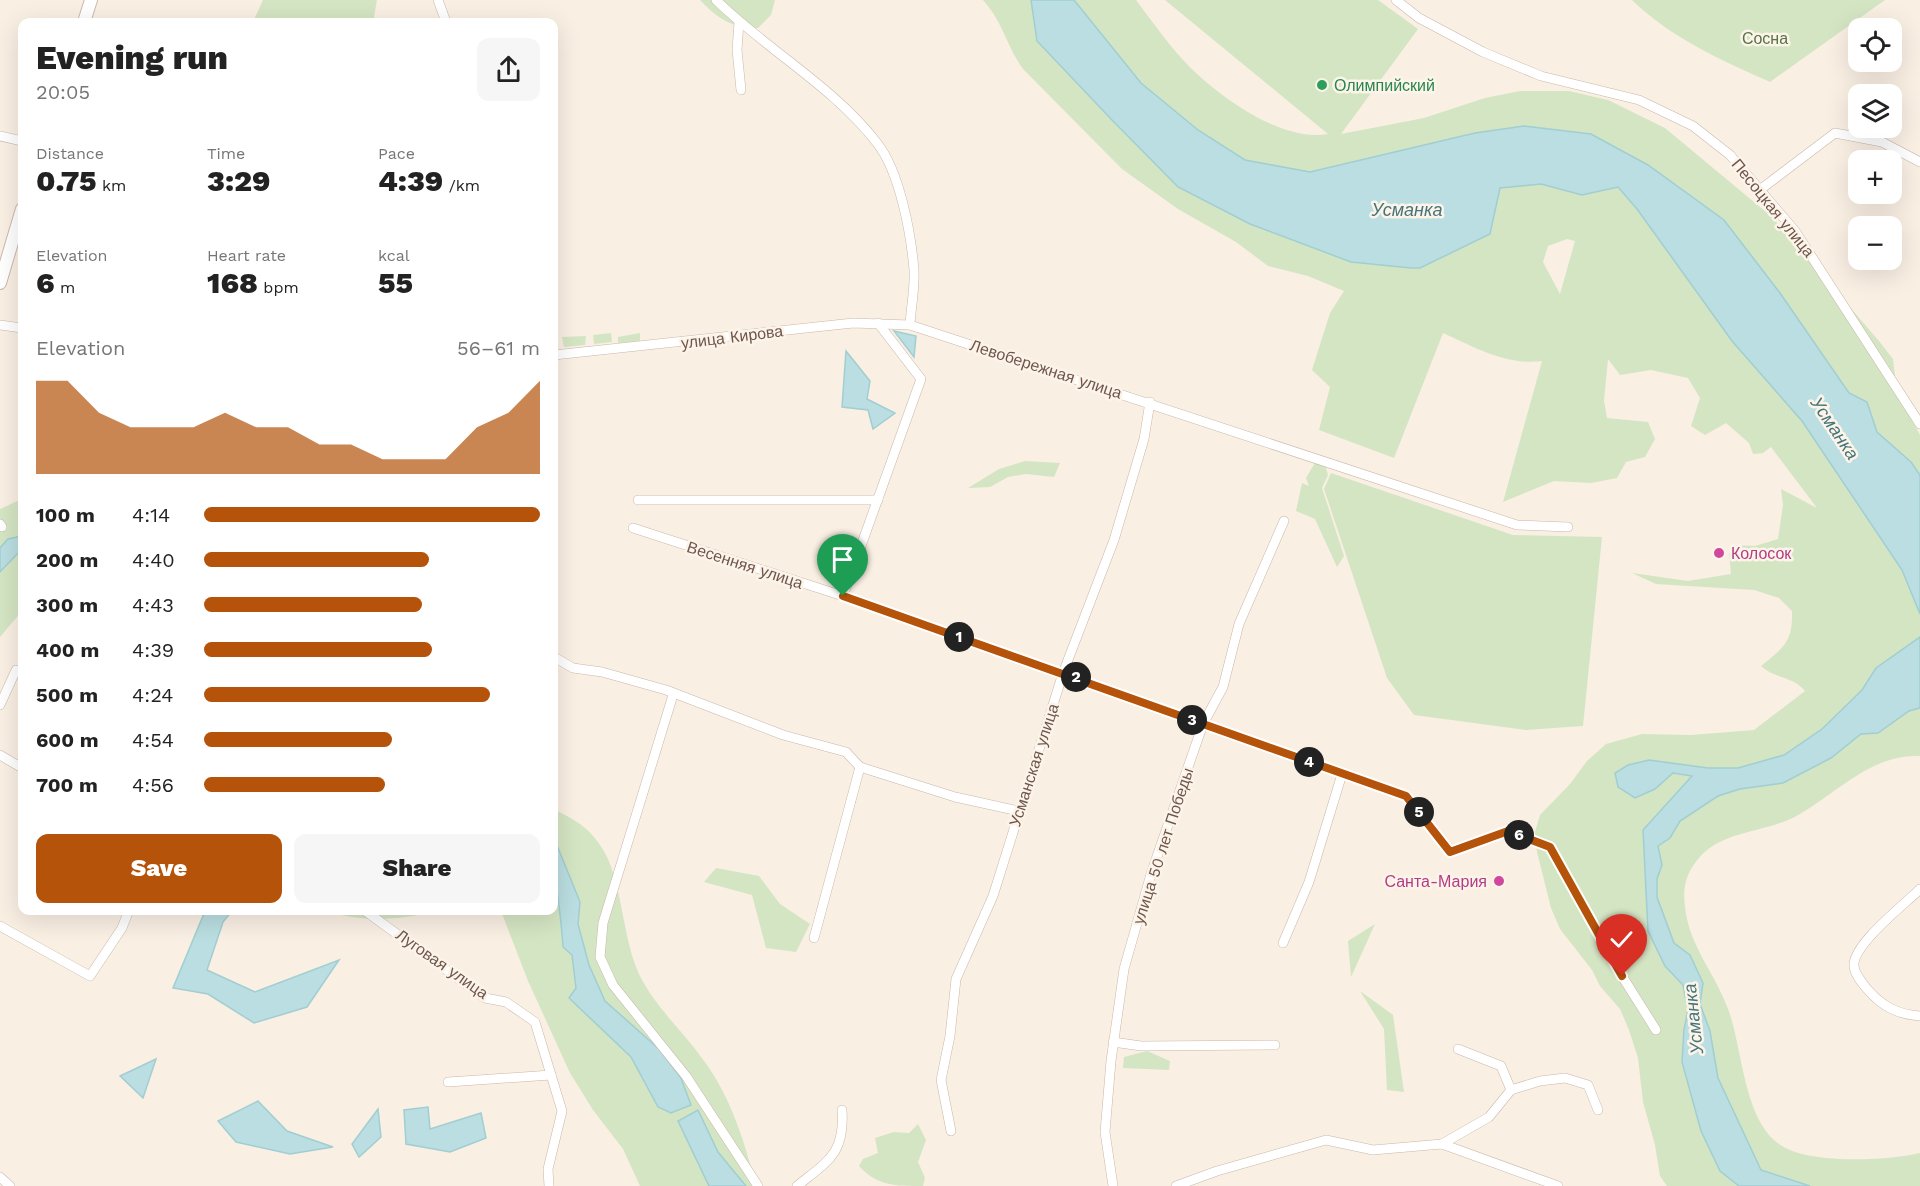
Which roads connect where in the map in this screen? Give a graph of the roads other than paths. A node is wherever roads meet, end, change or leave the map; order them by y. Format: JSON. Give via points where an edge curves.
{"nodes":[{"id":1,"x":91,"y":0,"type":"edge"},
{"id":2,"x":438,"y":0,"type":"edge"},
{"id":3,"x":716,"y":0,"type":"edge"},
{"id":4,"x":1396,"y":0,"type":"edge"},
{"id":5,"x":85,"y":18,"type":"edge"},
{"id":6,"x":445,"y":18,"type":"edge"},
{"id":7,"x":739,"y":22,"type":"junction"},
{"id":8,"x":741,"y":90,"type":"dead end"},
{"id":9,"x":0,"y":136,"type":"edge"},
{"id":10,"x":18,"y":140,"type":"edge"},
{"id":11,"x":1920,"y":162,"type":"edge"},
{"id":12,"x":1761,"y":189,"type":"junction"},
{"id":13,"x":18,"y":222,"type":"edge"},
{"id":14,"x":0,"y":283,"type":"edge"},
{"id":15,"x":878,"y":323,"type":"junction"},
{"id":16,"x":0,"y":325,"type":"edge"},
{"id":17,"x":910,"y":325,"type":"junction"},
{"id":18,"x":18,"y":327,"type":"edge"},
{"id":19,"x":558,"y":355,"type":"edge"},
{"id":20,"x":1150,"y":402,"type":"junction"},
{"id":21,"x":1920,"y":423,"type":"edge"},
{"id":22,"x":638,"y":500,"type":"dead end"},
{"id":23,"x":878,"y":500,"type":"junction"},
{"id":24,"x":1284,"y":521,"type":"dead end"},
{"id":25,"x":1568,"y":527,"type":"dead end"},
{"id":26,"x":633,"y":528,"type":"dead end"},
{"id":27,"x":843,"y":596,"type":"junction"},
{"id":28,"x":558,"y":659,"type":"edge"},
{"id":29,"x":18,"y":671,"type":"edge"},
{"id":30,"x":1063,"y":673,"type":"junction"},
{"id":31,"x":673,"y":695,"type":"junction"},
{"id":32,"x":0,"y":705,"type":"edge"},
{"id":33,"x":1203,"y":723,"type":"junction"},
{"id":34,"x":0,"y":755,"type":"edge"},
{"id":35,"x":18,"y":766,"type":"edge"},
{"id":36,"x":860,"y":767,"type":"junction"},
{"id":37,"x":1342,"y":774,"type":"junction"},
{"id":38,"x":1019,"y":811,"type":"junction"},
{"id":39,"x":1920,"y":889,"type":"edge"},
{"id":40,"x":127,"y":915,"type":"edge"},
{"id":41,"x":371,"y":915,"type":"edge"},
{"id":42,"x":0,"y":926,"type":"edge"},
{"id":43,"x":814,"y":938,"type":"dead end"},
{"id":44,"x":1283,"y":942,"type":"dead end"},
{"id":45,"x":1920,"y":1016,"type":"edge"},
{"id":46,"x":1656,"y":1030,"type":"dead end"},
{"id":47,"x":1113,"y":1042,"type":"junction"},
{"id":48,"x":1275,"y":1045,"type":"dead end"},
{"id":49,"x":1458,"y":1049,"type":"dead end"},
{"id":50,"x":551,"y":1075,"type":"junction"},
{"id":51,"x":448,"y":1082,"type":"dead end"},
{"id":52,"x":1511,"y":1090,"type":"junction"},
{"id":53,"x":842,"y":1110,"type":"dead end"},
{"id":54,"x":1598,"y":1110,"type":"dead end"},
{"id":55,"x":951,"y":1131,"type":"dead end"},
{"id":56,"x":1442,"y":1144,"type":"junction"},
{"id":57,"x":0,"y":1177,"type":"edge"},
{"id":58,"x":10,"y":1186,"type":"edge"},
{"id":59,"x":549,"y":1186,"type":"edge"},
{"id":60,"x":758,"y":1186,"type":"edge"},
{"id":61,"x":797,"y":1186,"type":"edge"},
{"id":62,"x":1113,"y":1186,"type":"edge"},
{"id":63,"x":1176,"y":1186,"type":"edge"},
{"id":64,"x":1558,"y":1186,"type":"edge"}],
"edges":[{"from":1,"to":5,"type":"main road"},
{"from":2,"to":6,"type":"street"},
{"from":3,"to":7,"type":"street"},
{"from":4,"to":12,"type":"street","name":"Песоцкая улица","via":[[1419,18],[1483,52],[1541,76],[1639,100],[1693,126],[1730,154]]},
{"from":7,"to":8,"type":"street"},
{"from":7,"to":17,"type":"street","via":[[854,117],[879,145],[901,194],[914,272]]},
{"from":9,"to":10,"type":"street"},
{"from":11,"to":12,"type":"street","via":[[1882,142],[1835,133]]},
{"from":12,"to":21,"type":"street","name":"Песоцкая улица","via":[[1795,231]]},
{"from":13,"to":14,"type":"main road"},
{"from":15,"to":17,"type":"street","name":"улица Кирова"},
{"from":15,"to":19,"type":"street","name":"улица Кирова"},
{"from":15,"to":23,"type":"street","via":[[921,380]]},
{"from":16,"to":18,"type":"street"},
{"from":17,"to":20,"type":"street","name":"Левобережная улица"},
{"from":20,"to":25,"type":"street","name":"Левобережная улица","via":[[1517,525]]},
{"from":20,"to":30,"type":"street","name":"Усманская улица","via":[[1144,439],[1114,540]]},
{"from":22,"to":23,"type":"street"},
{"from":23,"to":27,"type":"street"},
{"from":24,"to":33,"type":"street","name":"улица 50 лет Победы","via":[[1239,624],[1223,687]]},
{"from":26,"to":27,"type":"street","name":"Весенняя улица"},
{"from":27,"to":30,"type":"street","name":"Весенняя улица"},
{"from":28,"to":31,"type":"street","via":[[573,668],[602,672]]},
{"from":29,"to":32,"type":"street"},
{"from":30,"to":33,"type":"street","name":"Весенняя улица"},
{"from":30,"to":38,"type":"street","name":"Усманская улица"},
{"from":31,"to":36,"type":"street","via":[[783,735],[846,752]]},
{"from":31,"to":60,"type":"street","via":[[603,923],[600,957],[613,985],[686,1076]]},
{"from":33,"to":37,"type":"street","name":"Весенняя улица"},
{"from":33,"to":47,"type":"street","name":"улица 50 лет Победы","via":[[1151,874],[1124,969]]},
{"from":34,"to":35,"type":"street"},
{"from":36,"to":38,"type":"street","via":[[955,797]]},
{"from":36,"to":43,"type":"street"},
{"from":37,"to":44,"type":"street","via":[[1309,882]]},
{"from":37,"to":46,"type":"street","name":"Весенняя улица","via":[[1406,796],[1450,852],[1508,831],[1550,847]]},
{"from":38,"to":55,"type":"street","name":"Усманская улица","via":[[993,896],[956,980],[941,1080]]},
{"from":39,"to":45,"type":"street","via":[[1858,949],[1854,965],[1860,980],[1881,1005]]},
{"from":40,"to":42,"type":"street","via":[[90,976]]},
{"from":41,"to":50,"type":"street","name":"Луговая улица","via":[[485,998],[506,1002],[535,1022]]},
{"from":47,"to":48,"type":"street","via":[[1141,1046]]},
{"from":47,"to":62,"type":"street","name":"улица 50 лет Победы","via":[[1105,1132]]},
{"from":49,"to":52,"type":"street","via":[[1500,1066]]},
{"from":50,"to":51,"type":"street"},
{"from":50,"to":59,"type":"street","name":"Луговая улица","via":[[562,1111],[548,1170]]},
{"from":52,"to":54,"type":"street","via":[[1565,1078],[1588,1085]]},
{"from":52,"to":56,"type":"street","via":[[1489,1116]]},
{"from":53,"to":61,"type":"street","via":[[839,1148]]},
{"from":56,"to":63,"type":"street","via":[[1373,1150],[1326,1140]]},
{"from":56,"to":64,"type":"street"},
{"from":57,"to":58,"type":"street"}]}
